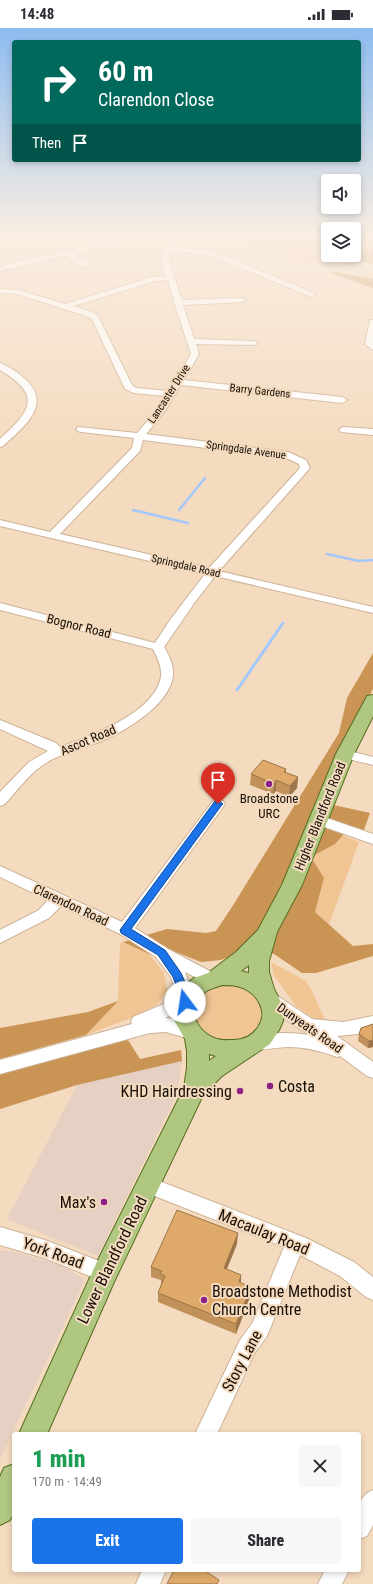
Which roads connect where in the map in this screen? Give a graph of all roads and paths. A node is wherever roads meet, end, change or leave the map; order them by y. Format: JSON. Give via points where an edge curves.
{"nodes":[{"id":1,"x":71,"y":308,"type":"edge"},
{"id":2,"x":179,"y":308,"type":"edge"},
{"id":3,"x":373,"y":322,"type":"edge"},
{"id":4,"x":190,"y":341,"type":"junction"},
{"id":5,"x":254,"y":343,"type":"dead end"},
{"id":6,"x":373,"y":347,"type":"edge"},
{"id":7,"x":0,"y":366,"type":"edge"},
{"id":8,"x":178,"y":382,"type":"junction"},
{"id":9,"x":170,"y":394,"type":"junction"},
{"id":10,"x":342,"y":400,"type":"dead end"},
{"id":11,"x":81,"y":428,"type":"dead end"},
{"id":12,"x":344,"y":430,"type":"dead end"},
{"id":13,"x":373,"y":432,"type":"edge"},
{"id":14,"x":139,"y":437,"type":"junction"},
{"id":15,"x":0,"y":444,"type":"edge"},
{"id":16,"x":0,"y":523,"type":"edge"},
{"id":17,"x":53,"y":535,"type":"junction"},
{"id":18,"x":213,"y":572,"type":"junction"},
{"id":19,"x":0,"y":606,"type":"edge"},
{"id":20,"x":373,"y":610,"type":"edge"},
{"id":21,"x":158,"y":647,"type":"junction"},
{"id":22,"x":373,"y":700,"type":"edge"},
{"id":23,"x":0,"y":724,"type":"edge"},
{"id":24,"x":57,"y":752,"type":"junction"},
{"id":25,"x":345,"y":754,"type":"junction"},
{"id":26,"x":373,"y":761,"type":"edge"},
{"id":27,"x":0,"y":801,"type":"edge"},
{"id":28,"x":218,"y":804,"type":"dead end"},
{"id":29,"x":318,"y":820,"type":"junction"},
{"id":30,"x":373,"y":839,"type":"edge"},
{"id":31,"x":0,"y":871,"type":"edge"},
{"id":32,"x":58,"y":900,"type":"junction"},
{"id":33,"x":125,"y":930,"type":"junction"},
{"id":34,"x":267,"y":932,"type":"junction"},
{"id":35,"x":0,"y":937,"type":"edge"},
{"id":36,"x":162,"y":952,"type":"junction"},
{"id":37,"x":214,"y":978,"type":"junction"},
{"id":38,"x":267,"y":996,"type":"junction"},
{"id":39,"x":186,"y":1000,"type":"junction"},
{"id":40,"x":373,"y":1023,"type":"edge"},
{"id":41,"x":308,"y":1025,"type":"junction"},
{"id":42,"x":192,"y":1034,"type":"junction"},
{"id":43,"x":102,"y":1038,"type":"junction"},
{"id":44,"x":254,"y":1044,"type":"junction"},
{"id":45,"x":350,"y":1056,"type":"junction"},
{"id":46,"x":0,"y":1067,"type":"edge"},
{"id":47,"x":373,"y":1071,"type":"edge"},
{"id":48,"x":195,"y":1088,"type":"junction"},
{"id":49,"x":149,"y":1185,"type":"junction"},
{"id":50,"x":0,"y":1236,"type":"edge"},
{"id":51,"x":295,"y":1243,"type":"junction"},
{"id":52,"x":105,"y":1273,"type":"junction"},
{"id":53,"x":373,"y":1290,"type":"edge"},
{"id":54,"x":34,"y":1432,"type":"edge"},
{"id":55,"x":207,"y":1432,"type":"edge"},
{"id":56,"x":12,"y":1483,"type":"edge"},
{"id":57,"x":373,"y":1500,"type":"edge"},
{"id":58,"x":0,"y":1510,"type":"edge"},
{"id":59,"x":361,"y":1524,"type":"edge"},
{"id":60,"x":153,"y":1572,"type":"edge"},
{"id":61,"x":337,"y":1572,"type":"edge"},
{"id":62,"x":148,"y":1584,"type":"edge"},
{"id":63,"x":330,"y":1584,"type":"edge"}],
"edges":[{"from":1,"to":9,"type":"street","via":[[95,318],[128,387]]},
{"from":2,"to":4,"type":"street","name":"Lancaster Drive"},
{"from":3,"to":6,"type":"street","via":[[369,344]]},
{"from":4,"to":5,"type":"street"},
{"from":4,"to":8,"type":"street","name":"Lancaster Drive","via":[[195,354]]},
{"from":7,"to":15,"type":"street","via":[[25,382],[33,400],[24,422]]},
{"from":8,"to":9,"type":"street","name":"Lancaster Drive"},
{"from":8,"to":10,"type":"street","name":"Barry Gardens"},
{"from":9,"to":14,"type":"street","name":"Lancaster Drive","via":[[160,412]]},
{"from":11,"to":14,"type":"street","name":"Springdale Avenue"},
{"from":12,"to":13,"type":"street"},
{"from":14,"to":17,"type":"street","via":[[137,449]]},
{"from":14,"to":18,"type":"street","name":"Springdale Avenue","via":[[288,455],[303,462],[305,468]]},
{"from":16,"to":17,"type":"street","name":"Springdale Road"},
{"from":17,"to":18,"type":"street","name":"Springdale Road"},
{"from":18,"to":20,"type":"street","name":"Springdale Road"},
{"from":18,"to":21,"type":"street"},
{"from":19,"to":21,"type":"street","name":"Bognor Road"},
{"from":21,"to":24,"type":"street","name":"Ascot Road","via":[[166,661],[167,677],[161,693],[147,708],[110,732]]},
{"from":22,"to":25,"type":"main road","name":"Higher Blandford Road"},
{"from":23,"to":24,"type":"street","via":[[52,746]]},
{"from":24,"to":27,"type":"street","name":"Ascot Road","via":[[37,763]]},
{"from":25,"to":26,"type":"street"},
{"from":25,"to":29,"type":"main road","name":"Higher Blandford Road"},
{"from":28,"to":33,"type":"street"},
{"from":29,"to":30,"type":"street"},
{"from":29,"to":34,"type":"main road","name":"Higher Blandford Road","via":[[292,885]]},
{"from":31,"to":32,"type":"street","name":"Clarendon Road"},
{"from":32,"to":33,"type":"street","name":"Clarendon Road"},
{"from":32,"to":35,"type":"street","via":[[44,914]]},
{"from":33,"to":36,"type":"street","name":"Clarendon Road"},
{"from":34,"to":37,"type":"main road","name":"Higher Blandford Road","via":[[243,958]]},
{"from":34,"to":38,"type":"main road","name":"Higher Blandford Road","via":[[259,961],[259,972]]},
{"from":36,"to":37,"type":"street","name":"Clarendon Road"},
{"from":36,"to":39,"type":"street","name":"Clarendon Road","via":[[178,976]]},
{"from":37,"to":38,"type":"main road","via":[[235,977],[245,980],[257,986]]},
{"from":37,"to":39,"type":"main road","via":[[200,984]]},
{"from":38,"to":41,"type":"street","name":"Dunyeats Road"},
{"from":38,"to":44,"type":"main road","via":[[274,1013],[272,1023],[266,1035]]},
{"from":39,"to":42,"type":"main road","via":[[183,1013],[186,1026]]},
{"from":39,"to":43,"type":"street"},
{"from":40,"to":41,"type":"street","via":[[336,1029]]},
{"from":41,"to":45,"type":"street","name":"Dunyeats Road"},
{"from":42,"to":43,"type":"street","via":[[175,1025],[163,1024]]},
{"from":42,"to":44,"type":"main road","via":[[216,1048],[229,1050]]},
{"from":42,"to":48,"type":"main road","name":"Lower Blandford Road","via":[[199,1056]]},
{"from":43,"to":46,"type":"street"},
{"from":44,"to":45,"type":"street","name":"Dunyeats Road","via":[[276,1039],[310,1042],[328,1046]]},
{"from":44,"to":48,"type":"main road","name":"Lower Blandford Road","via":[[214,1069],[202,1078]]},
{"from":45,"to":47,"type":"street","name":"Dunyeats Road"},
{"from":48,"to":49,"type":"main road","name":"Lower Blandford Road"},
{"from":49,"to":51,"type":"street","name":"Macaulay Road"},
{"from":49,"to":52,"type":"main road","name":"Lower Blandford Road"},
{"from":50,"to":52,"type":"street","name":"York Road","via":[[45,1249]]},
{"from":51,"to":53,"type":"street","name":"Macaulay Road","via":[[348,1270]]},
{"from":51,"to":55,"type":"street","name":"Story Lane","via":[[260,1329],[247,1347]]},
{"from":52,"to":54,"type":"main road","name":"Lower Blandford Road"},
{"from":56,"to":58,"type":"main road"},
{"from":57,"to":59,"type":"street"},
{"from":60,"to":62,"type":"street"},
{"from":61,"to":63,"type":"street"}]}
